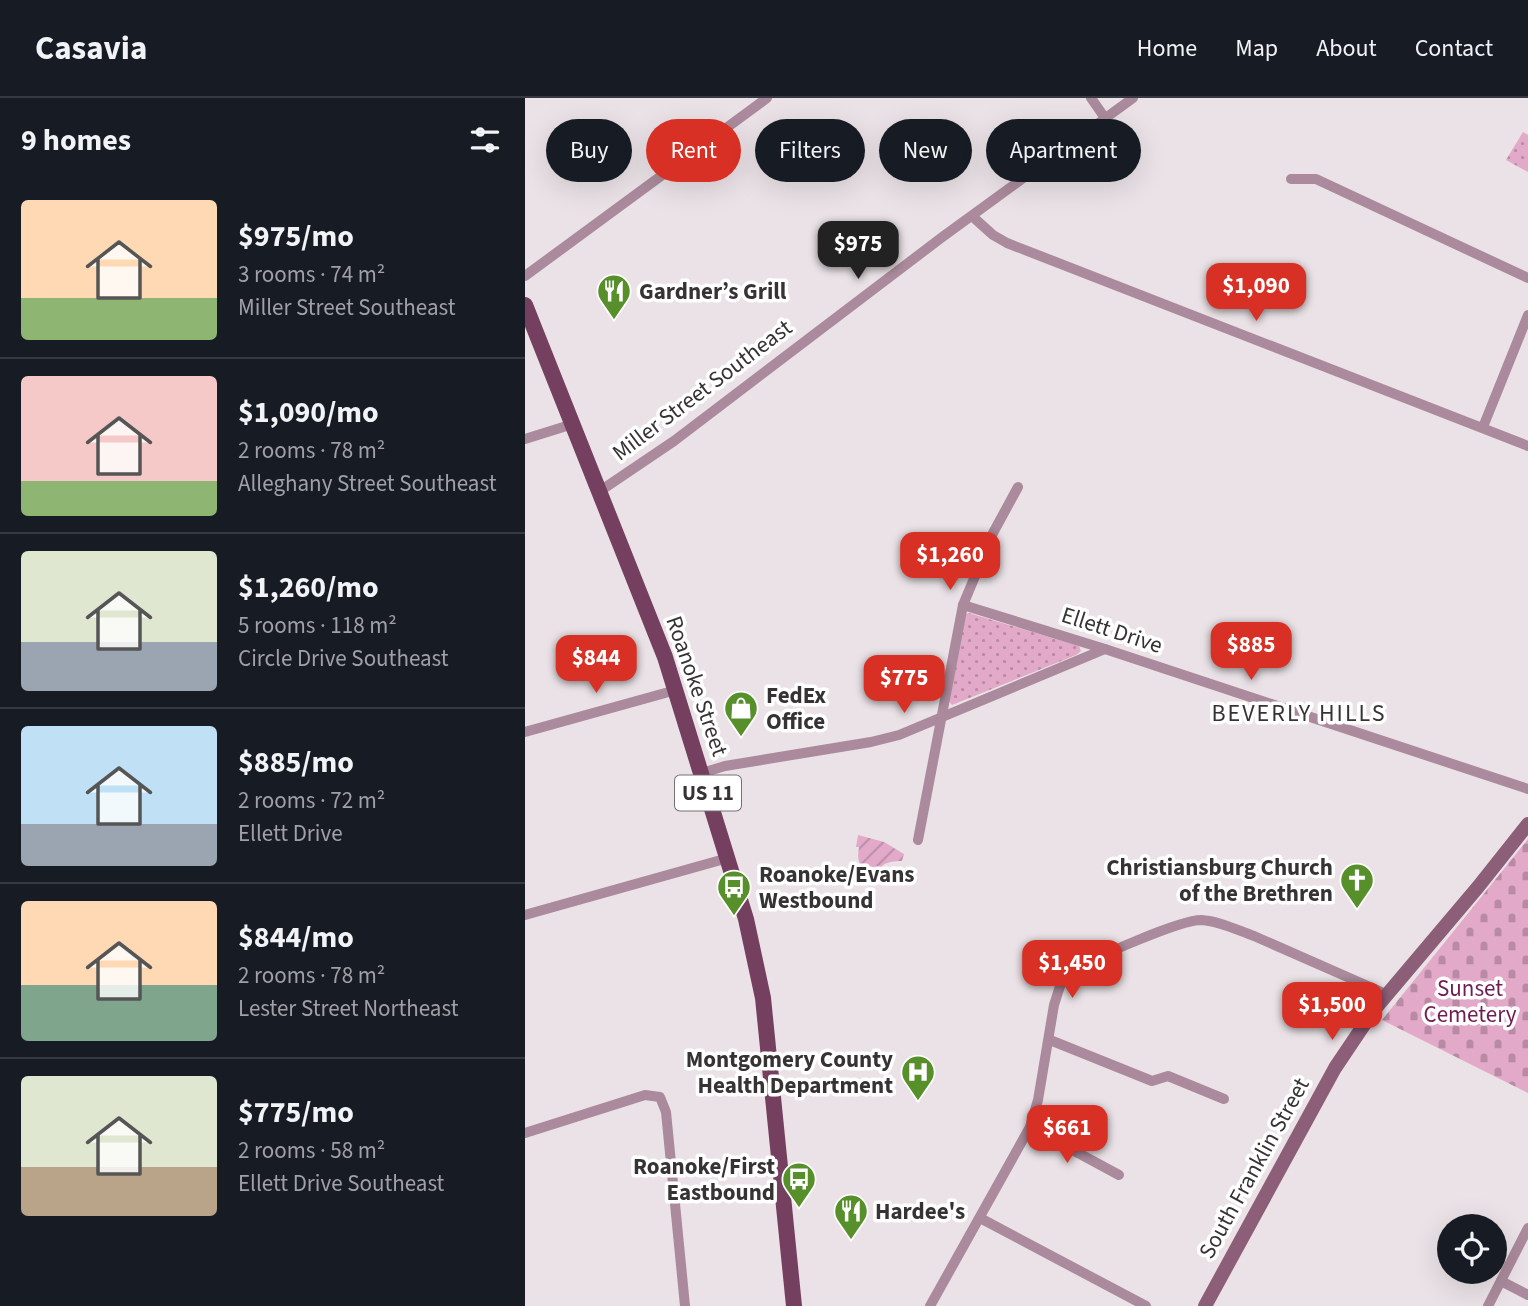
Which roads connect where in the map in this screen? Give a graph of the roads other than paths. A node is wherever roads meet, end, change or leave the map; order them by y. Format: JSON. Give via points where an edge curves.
{"nodes":[{"id":1,"x":767,"y":98,"type":"edge"},
{"id":2,"x":1091,"y":98,"type":"edge"},
{"id":3,"x":1133,"y":98,"type":"edge"},
{"id":4,"x":1105,"y":118,"type":"junction"},
{"id":5,"x":1291,"y":179,"type":"dead end"},
{"id":6,"x":973,"y":217,"type":"junction"},
{"id":7,"x":525,"y":276,"type":"edge"},
{"id":8,"x":1528,"y":278,"type":"edge"},
{"id":9,"x":525,"y":305,"type":"edge"},
{"id":10,"x":1528,"y":315,"type":"edge"},
{"id":11,"x":529,"y":327,"type":"edge"},
{"id":12,"x":573,"y":424,"type":"junction"},
{"id":13,"x":1483,"y":428,"type":"junction"},
{"id":14,"x":525,"y":439,"type":"edge"},
{"id":15,"x":1528,"y":446,"type":"edge"},
{"id":16,"x":1018,"y":488,"type":"dead end"},
{"id":17,"x":600,"y":491,"type":"junction"},
{"id":18,"x":963,"y":605,"type":"junction"},
{"id":19,"x":1105,"y":649,"type":"junction"},
{"id":20,"x":676,"y":690,"type":"junction"},
{"id":21,"x":940,"y":717,"type":"junction"},
{"id":22,"x":525,"y":732,"type":"edge"},
{"id":23,"x":702,"y":773,"type":"junction"},
{"id":24,"x":1528,"y":789,"type":"edge"},
{"id":25,"x":1528,"y":824,"type":"edge"},
{"id":26,"x":918,"y":840,"type":"dead end"},
{"id":27,"x":728,"y":858,"type":"junction"},
{"id":28,"x":525,"y":915,"type":"edge"},
{"id":29,"x":1386,"y":994,"type":"junction"},
{"id":30,"x":1050,"y":1040,"type":"junction"},
{"id":31,"x":1224,"y":1099,"type":"dead end"},
{"id":32,"x":1030,"y":1127,"type":"junction"},
{"id":33,"x":525,"y":1133,"type":"edge"},
{"id":34,"x":1119,"y":1175,"type":"dead end"},
{"id":35,"x":980,"y":1218,"type":"junction"},
{"id":36,"x":1528,"y":1228,"type":"edge"},
{"id":37,"x":1507,"y":1269,"type":"edge"},
{"id":38,"x":1499,"y":1284,"type":"edge"},
{"id":39,"x":1507,"y":1284,"type":"edge"},
{"id":40,"x":1528,"y":1295,"type":"edge"},
{"id":41,"x":685,"y":1306,"type":"edge"},
{"id":42,"x":794,"y":1306,"type":"edge"},
{"id":43,"x":930,"y":1306,"type":"edge"},
{"id":44,"x":1146,"y":1306,"type":"edge"},
{"id":45,"x":1205,"y":1306,"type":"edge"},
{"id":46,"x":1488,"y":1306,"type":"edge"}],
"edges":[{"from":1,"to":7,"type":"street"},
{"from":2,"to":4,"type":"street"},
{"from":3,"to":4,"type":"street","name":"Miller Street Southeast"},
{"from":4,"to":6,"type":"street","name":"Miller Street Southeast"},
{"from":5,"to":8,"type":"street","via":[[1316,179]]},
{"from":6,"to":13,"type":"street","via":[[1007,243]]},
{"from":6,"to":17,"type":"street","name":"Miller Street Southeast","via":[[674,441]]},
{"from":9,"to":11,"type":"main road","name":"Roanoke Street","number":"US 11"},
{"from":10,"to":13,"type":"street"},
{"from":11,"to":12,"type":"main road","name":"Roanoke Street","number":"US 11"},
{"from":12,"to":14,"type":"street"},
{"from":12,"to":17,"type":"main road","name":"Roanoke Street","number":"US 11"},
{"from":13,"to":15,"type":"street"},
{"from":16,"to":18,"type":"street"},
{"from":17,"to":20,"type":"main road","name":"Roanoke Street","number":"US 11"},
{"from":18,"to":19,"type":"street","name":"Ellett Drive"},
{"from":18,"to":21,"type":"street"},
{"from":19,"to":21,"type":"street"},
{"from":19,"to":24,"type":"street","name":"Ellett Drive"},
{"from":20,"to":22,"type":"street"},
{"from":20,"to":23,"type":"main road","name":"Roanoke Street","number":"US 11"},
{"from":21,"to":23,"type":"street","via":[[871,742]]},
{"from":21,"to":26,"type":"street"},
{"from":23,"to":27,"type":"main road","name":"Roanoke Street","number":"US 11"},
{"from":25,"to":29,"type":"main road","name":"South Franklin Street"},
{"from":27,"to":28,"type":"street"},
{"from":27,"to":42,"type":"main road","name":"Roanoke Street","number":"US 11","via":[[763,998]]},
{"from":29,"to":30,"type":"street","via":[[1232,927],[1201,920],[1072,970],[1061,983],[1054,1005]]},
{"from":29,"to":45,"type":"main road","name":"South Franklin Street","via":[[1335,1068]]},
{"from":30,"to":31,"type":"street","via":[[1152,1081],[1168,1076]]},
{"from":30,"to":32,"type":"street"},
{"from":32,"to":34,"type":"street"},
{"from":32,"to":35,"type":"street"},
{"from":33,"to":41,"type":"street","via":[[645,1095],[660,1097],[666,1112]]},
{"from":35,"to":43,"type":"street"},
{"from":35,"to":44,"type":"street"},
{"from":36,"to":37,"type":"street"},
{"from":38,"to":46,"type":"street"},
{"from":39,"to":40,"type":"street"}]}
